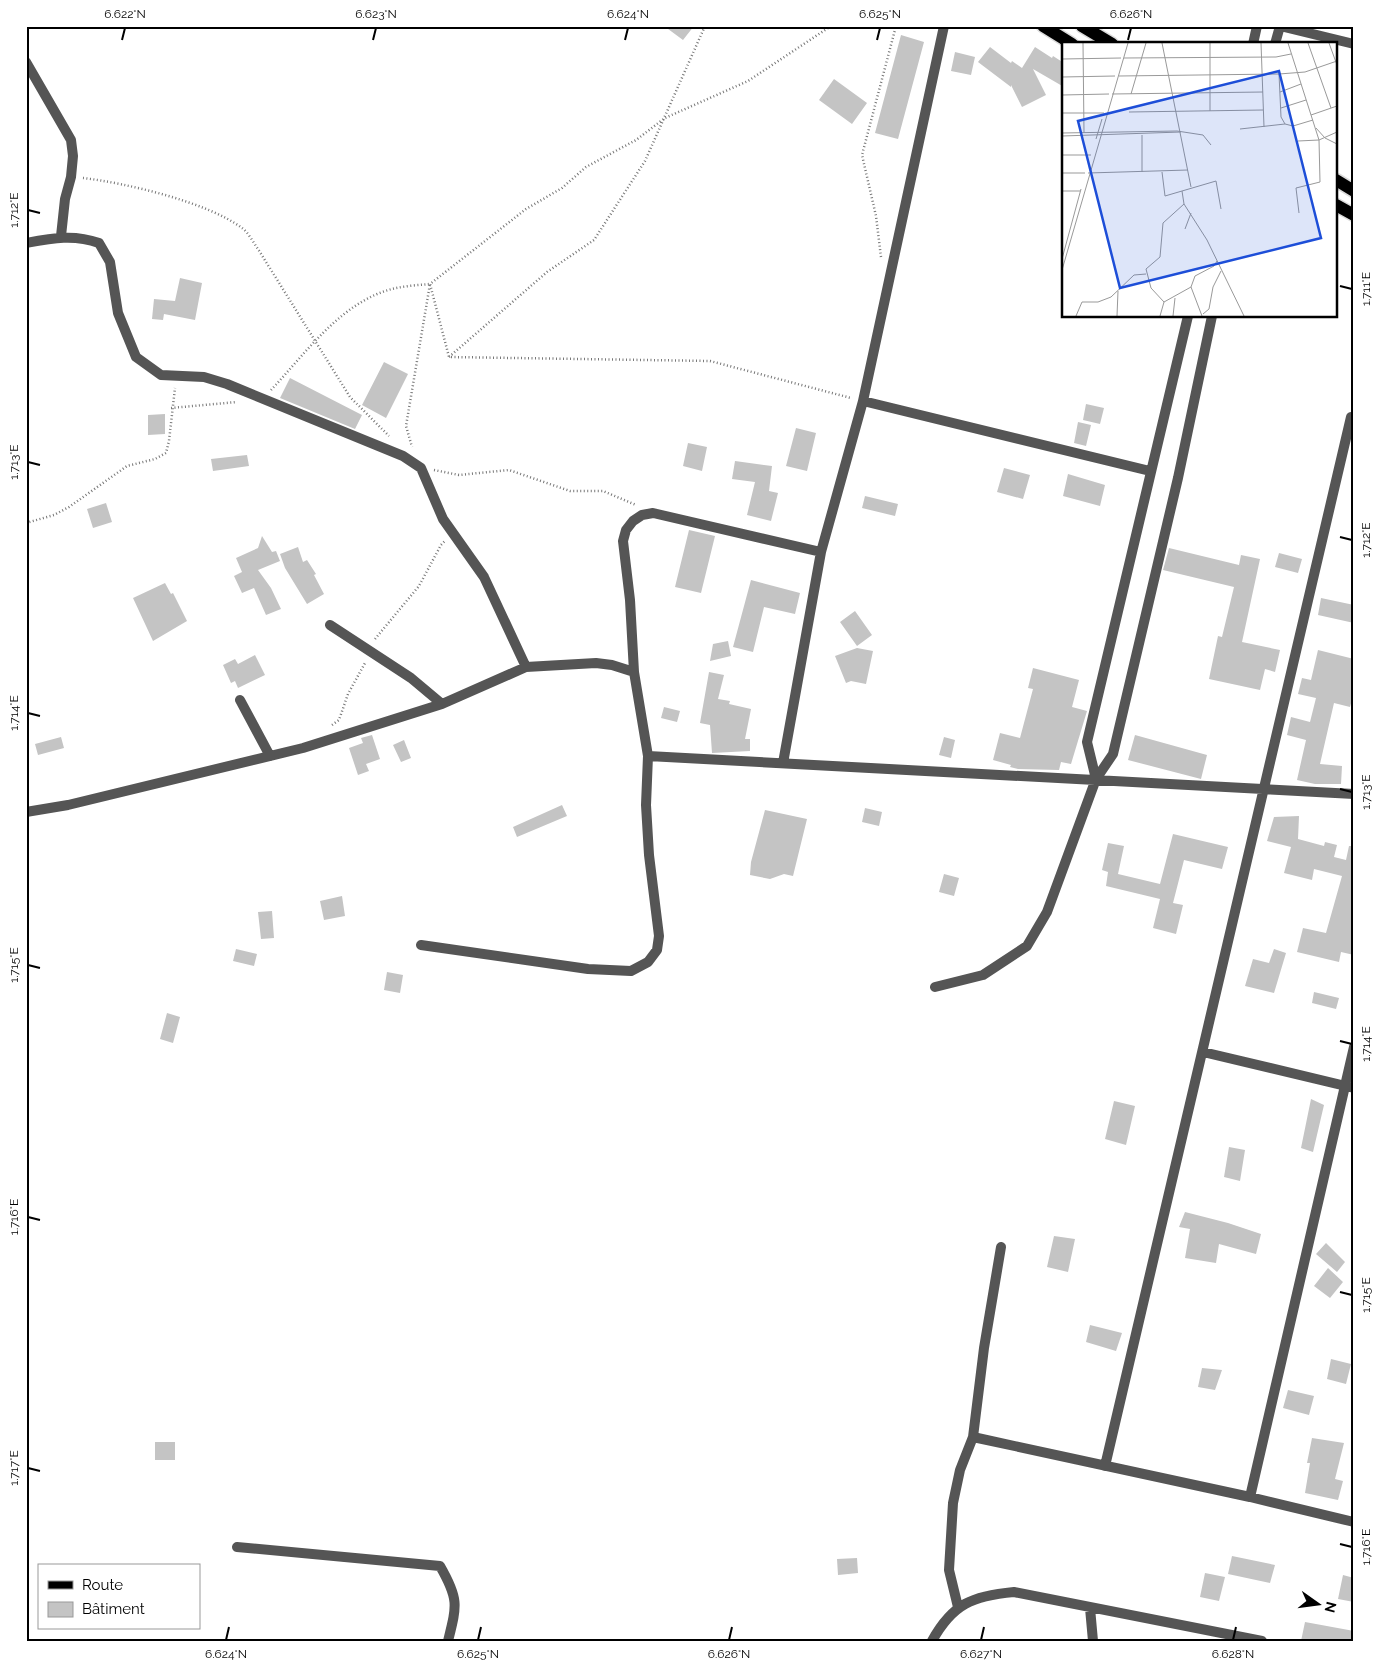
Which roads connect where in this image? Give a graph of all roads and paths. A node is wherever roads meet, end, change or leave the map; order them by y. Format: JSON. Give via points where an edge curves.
{"nodes":[{"id":1,"x":705,"y":26,"type":"edge"},
{"id":2,"x":831,"y":26,"type":"edge"},
{"id":3,"x":896,"y":26,"type":"edge"},
{"id":4,"x":944,"y":26,"type":"edge"},
{"id":5,"x":1043,"y":26,"type":"edge"},
{"id":6,"x":1082,"y":26,"type":"edge"},
{"id":7,"x":1257,"y":26,"type":"edge"},
{"id":8,"x":1280,"y":26,"type":"edge"},
{"id":9,"x":1097,"y":30,"type":"edge"},
{"id":10,"x":1069,"y":42,"type":"edge"},
{"id":11,"x":1110,"y":42,"type":"edge"},
{"id":12,"x":1253,"y":42,"type":"edge"},
{"id":13,"x":1276,"y":42,"type":"edge"},
{"id":14,"x":1354,"y":44,"type":"edge"},
{"id":15,"x":26,"y":62,"type":"edge"},
{"id":16,"x":665,"y":118,"type":"junction"},
{"id":17,"x":71,"y":176,"type":"junction"},
{"id":18,"x":1338,"y":181,"type":"edge"},
{"id":19,"x":1354,"y":191,"type":"edge"},
{"id":20,"x":1338,"y":206,"type":"edge"},
{"id":21,"x":1354,"y":215,"type":"edge"},
{"id":22,"x":60,"y":236,"type":"junction"},
{"id":23,"x":26,"y":243,"type":"edge"},
{"id":24,"x":881,"y":264,"type":"dead end"},
{"id":25,"x":430,"y":284,"type":"junction"},
{"id":26,"x":1188,"y":318,"type":"edge"},
{"id":27,"x":1212,"y":318,"type":"edge"},
{"id":28,"x":316,"y":341,"type":"junction"},
{"id":29,"x":449,"y":357,"type":"junction"},
{"id":30,"x":177,"y":377,"type":"junction"},
{"id":31,"x":261,"y":400,"type":"junction"},
{"id":32,"x":863,"y":401,"type":"junction"},
{"id":33,"x":171,"y":408,"type":"junction"},
{"id":34,"x":1351,"y":417,"type":"dead end"},
{"id":35,"x":395,"y":442,"type":"dead end"},
{"id":36,"x":421,"y":468,"type":"junction"},
{"id":37,"x":1150,"y":471,"type":"junction"},
{"id":38,"x":653,"y":513,"type":"junction"},
{"id":39,"x":26,"y":523,"type":"edge"},
{"id":40,"x":821,"y":552,"type":"junction"},
{"id":41,"x":330,"y":625,"type":"dead end"},
{"id":42,"x":526,"y":667,"type":"junction"},
{"id":43,"x":634,"y":672,"type":"junction"},
{"id":44,"x":240,"y":700,"type":"dead end"},
{"id":45,"x":442,"y":704,"type":"junction"},
{"id":46,"x":270,"y":756,"type":"junction"},
{"id":47,"x":648,"y":756,"type":"junction"},
{"id":48,"x":783,"y":763,"type":"junction"},
{"id":49,"x":1096,"y":779,"type":"junction"},
{"id":50,"x":1263,"y":790,"type":"junction"},
{"id":51,"x":1354,"y":794,"type":"edge"},
{"id":52,"x":26,"y":812,"type":"edge"},
{"id":53,"x":421,"y":945,"type":"dead end"},
{"id":54,"x":935,"y":987,"type":"dead end"},
{"id":55,"x":1354,"y":1047,"type":"edge"},
{"id":56,"x":1203,"y":1052,"type":"junction"},
{"id":57,"x":1349,"y":1087,"type":"edge"},
{"id":58,"x":1001,"y":1247,"type":"dead end"},
{"id":59,"x":973,"y":1437,"type":"junction"},
{"id":60,"x":1105,"y":1466,"type":"junction"},
{"id":61,"x":1250,"y":1497,"type":"junction"},
{"id":62,"x":1354,"y":1522,"type":"edge"},
{"id":63,"x":237,"y":1547,"type":"dead end"},
{"id":64,"x":958,"y":1607,"type":"junction"},
{"id":65,"x":1090,"y":1608,"type":"junction"},
{"id":66,"x":1216,"y":1636,"type":"edge"},
{"id":67,"x":448,"y":1641,"type":"edge"},
{"id":68,"x":932,"y":1641,"type":"edge"},
{"id":69,"x":1093,"y":1641,"type":"edge"},
{"id":70,"x":1262,"y":1641,"type":"edge"}],
"edges":[{"from":1,"to":16,"type":"path"},
{"from":2,"to":16,"type":"path","via":[[748,82]]},
{"from":3,"to":24,"type":"path","via":[[862,155],[876,216]]},
{"from":4,"to":32,"type":"street"},
{"from":5,"to":10,"type":"main road"},
{"from":6,"to":9,"type":"main road"},
{"from":7,"to":12,"type":"street"},
{"from":8,"to":13,"type":"street"},
{"from":8,"to":14,"type":"street"},
{"from":9,"to":11,"type":"main road"},
{"from":15,"to":17,"type":"street","via":[[71,140]]},
{"from":16,"to":25,"type":"path","via":[[636,140],[586,167],[562,188],[526,209]]},
{"from":16,"to":29,"type":"path","via":[[645,160],[594,240],[547,272]]},
{"from":17,"to":22,"type":"street"},
{"from":17,"to":28,"type":"path","via":[[123,183],[206,209],[242,228]]},
{"from":18,"to":19,"type":"main road"},
{"from":20,"to":21,"type":"main road"},
{"from":22,"to":23,"type":"street"},
{"from":22,"to":30,"type":"street","via":[[82,237],[99,243],[110,262],[118,313],[136,357],[161,375]]},
{"from":25,"to":28,"type":"path","via":[[391,289],[354,306]]},
{"from":25,"to":29,"type":"path"},
{"from":25,"to":36,"type":"path","via":[[406,426]]},
{"from":26,"to":37,"type":"street"},
{"from":27,"to":49,"type":"street","via":[[1178,478],[1113,754]]},
{"from":28,"to":31,"type":"path"},
{"from":28,"to":35,"type":"path","via":[[350,396]]},
{"from":29,"to":32,"type":"path","via":[[710,361]]},
{"from":30,"to":31,"type":"street","via":[[204,377]]},
{"from":30,"to":33,"type":"path"},
{"from":31,"to":33,"type":"path"},
{"from":31,"to":36,"type":"street","via":[[403,456]]},
{"from":32,"to":37,"type":"street"},
{"from":32,"to":40,"type":"street"},
{"from":33,"to":39,"type":"path","via":[[166,453],[127,466],[70,507]]},
{"from":34,"to":50,"type":"street"},
{"from":36,"to":38,"type":"path","via":[[459,474],[509,470],[570,491],[603,491]]},
{"from":36,"to":42,"type":"street","via":[[443,519],[484,577]]},
{"from":37,"to":49,"type":"street","via":[[1087,742]]},
{"from":38,"to":40,"type":"street"},
{"from":38,"to":43,"type":"street","via":[[633,521],[623,541]]},
{"from":40,"to":48,"type":"street"},
{"from":41,"to":45,"type":"street","via":[[411,678]]},
{"from":42,"to":43,"type":"street","via":[[596,663]]},
{"from":42,"to":45,"type":"street"},
{"from":43,"to":47,"type":"street"},
{"from":44,"to":46,"type":"street"},
{"from":45,"to":46,"type":"street"},
{"from":46,"to":52,"type":"street","via":[[68,805]]},
{"from":47,"to":48,"type":"street"},
{"from":47,"to":53,"type":"street","via":[[646,805],[659,936],[657,950],[648,962],[631,971],[588,969]]},
{"from":48,"to":49,"type":"street"},
{"from":49,"to":50,"type":"street"},
{"from":49,"to":54,"type":"street","via":[[1048,912],[1027,946],[983,975]]},
{"from":50,"to":51,"type":"street"},
{"from":50,"to":56,"type":"street"},
{"from":55,"to":57,"type":"street"},
{"from":56,"to":57,"type":"street"},
{"from":56,"to":60,"type":"street"},
{"from":57,"to":61,"type":"street"},
{"from":58,"to":59,"type":"street"},
{"from":59,"to":60,"type":"street"},
{"from":59,"to":64,"type":"street","via":[[960,1470],[950,1533],[949,1570]]},
{"from":60,"to":61,"type":"street"},
{"from":61,"to":62,"type":"street"},
{"from":63,"to":67,"type":"street","via":[[440,1566],[456,1601]]},
{"from":64,"to":65,"type":"street","via":[[989,1595],[1014,1592]]},
{"from":64,"to":68,"type":"street"},
{"from":65,"to":66,"type":"street"},
{"from":65,"to":69,"type":"street"},
{"from":66,"to":70,"type":"street"}]}
